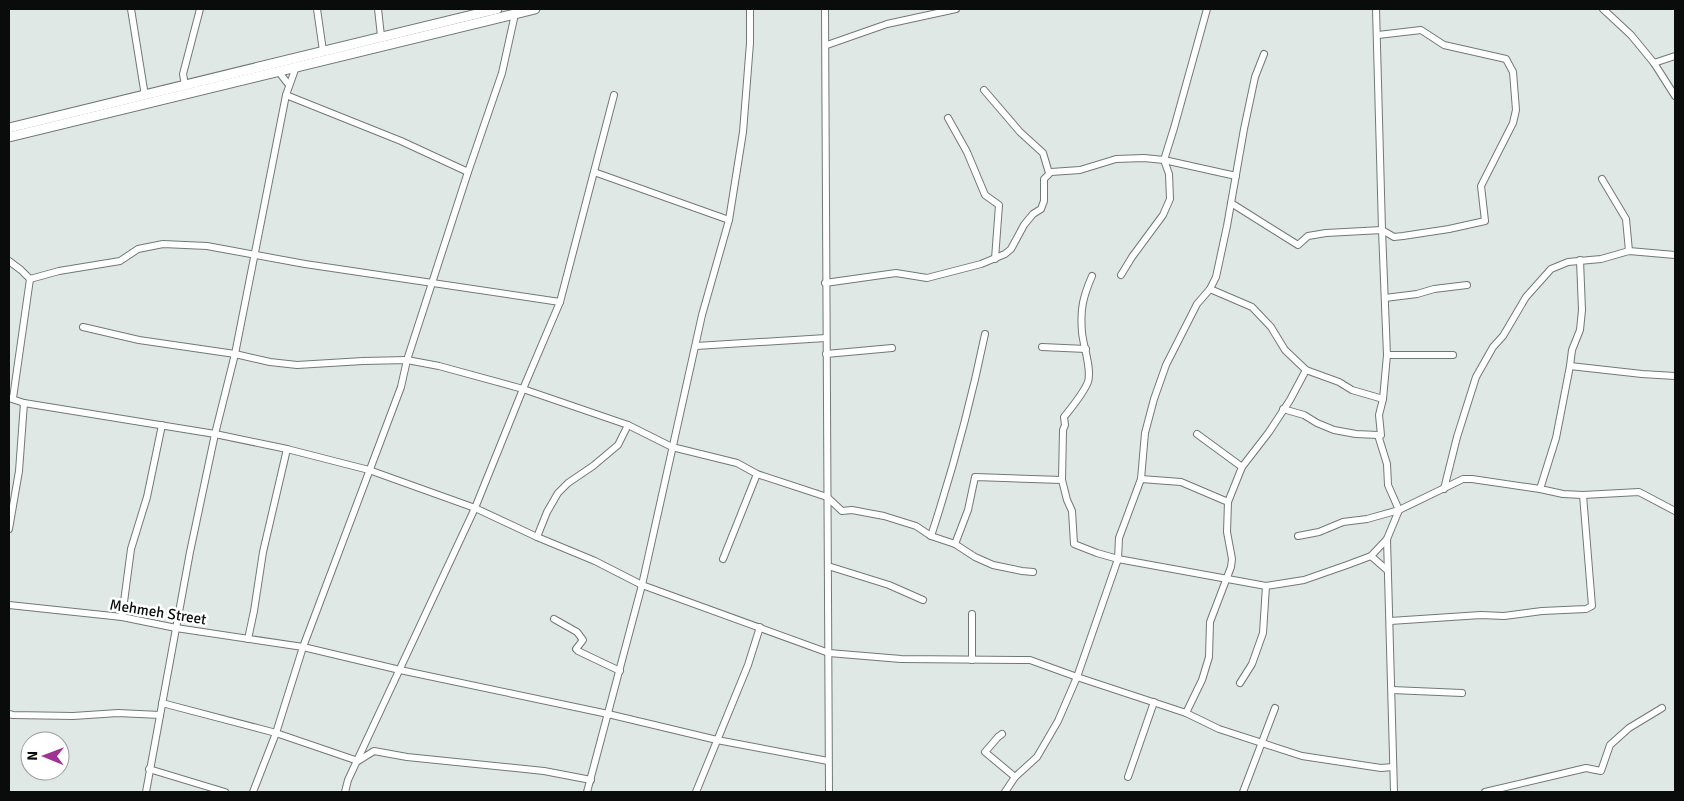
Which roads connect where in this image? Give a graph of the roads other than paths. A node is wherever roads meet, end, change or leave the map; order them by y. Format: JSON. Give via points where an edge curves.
{"nodes":[{"id":1,"x":131,"y":9,"type":"edge"},
{"id":2,"x":200,"y":9,"type":"edge"},
{"id":3,"x":317,"y":9,"type":"edge"},
{"id":4,"x":378,"y":9,"type":"edge"},
{"id":5,"x":497,"y":9,"type":"edge"},
{"id":6,"x":535,"y":9,"type":"edge"},
{"id":7,"x":750,"y":9,"type":"edge"},
{"id":8,"x":825,"y":9,"type":"edge"},
{"id":9,"x":956,"y":9,"type":"edge"},
{"id":10,"x":1207,"y":9,"type":"edge"},
{"id":11,"x":1376,"y":9,"type":"edge"},
{"id":12,"x":1603,"y":9,"type":"edge"},
{"id":13,"x":514,"y":14,"type":"junction"},
{"id":14,"x":1378,"y":35,"type":"junction"},
{"id":15,"x":381,"y":36,"type":"junction"},
{"id":16,"x":826,"y":45,"type":"junction"},
{"id":17,"x":323,"y":51,"type":"junction"},
{"id":18,"x":1264,"y":54,"type":"dead end"},
{"id":19,"x":1675,"y":56,"type":"edge"},
{"id":20,"x":1654,"y":63,"type":"junction"},
{"id":21,"x":296,"y":67,"type":"junction"},
{"id":22,"x":278,"y":71,"type":"junction"},
{"id":23,"x":289,"y":85,"type":"junction"},
{"id":24,"x":185,"y":86,"type":"junction"},
{"id":25,"x":984,"y":90,"type":"dead end"},
{"id":26,"x":286,"y":95,"type":"junction"},
{"id":27,"x":614,"y":95,"type":"dead end"},
{"id":28,"x":145,"y":96,"type":"junction"},
{"id":29,"x":1675,"y":96,"type":"edge"},
{"id":30,"x":948,"y":118,"type":"dead end"},
{"id":31,"x":9,"y":128,"type":"edge"},
{"id":32,"x":9,"y":137,"type":"edge"},
{"id":33,"x":1164,"y":160,"type":"junction"},
{"id":34,"x":468,"y":172,"type":"junction"},
{"id":35,"x":594,"y":172,"type":"junction"},
{"id":36,"x":1049,"y":173,"type":"junction"},
{"id":37,"x":1236,"y":176,"type":"junction"},
{"id":38,"x":1602,"y":179,"type":"dead end"},
{"id":39,"x":1231,"y":203,"type":"junction"},
{"id":40,"x":729,"y":220,"type":"junction"},
{"id":41,"x":1382,"y":230,"type":"junction"},
{"id":42,"x":1629,"y":251,"type":"junction"},
{"id":43,"x":1675,"y":255,"type":"edge"},
{"id":44,"x":256,"y":256,"type":"junction"},
{"id":45,"x":995,"y":259,"type":"junction"},
{"id":46,"x":1580,"y":260,"type":"junction"},
{"id":47,"x":9,"y":261,"type":"edge"},
{"id":48,"x":1092,"y":276,"type":"dead end"},
{"id":49,"x":1121,"y":276,"type":"dead end"},
{"id":50,"x":30,"y":280,"type":"junction"},
{"id":51,"x":433,"y":282,"type":"junction"},
{"id":52,"x":825,"y":283,"type":"junction"},
{"id":53,"x":1467,"y":285,"type":"dead end"},
{"id":54,"x":1210,"y":288,"type":"junction"},
{"id":55,"x":1385,"y":298,"type":"junction"},
{"id":56,"x":560,"y":302,"type":"junction"},
{"id":57,"x":83,"y":327,"type":"dead end"},
{"id":58,"x":985,"y":334,"type":"dead end"},
{"id":59,"x":826,"y":338,"type":"junction"},
{"id":60,"x":696,"y":346,"type":"junction"},
{"id":61,"x":892,"y":348,"type":"dead end"},
{"id":62,"x":1042,"y":348,"type":"dead end"},
{"id":63,"x":1086,"y":350,"type":"junction"},
{"id":64,"x":235,"y":354,"type":"junction"},
{"id":65,"x":826,"y":354,"type":"junction"},
{"id":66,"x":1386,"y":354,"type":"junction"},
{"id":67,"x":1453,"y":355,"type":"dead end"},
{"id":68,"x":407,"y":360,"type":"junction"},
{"id":69,"x":1570,"y":366,"type":"junction"},
{"id":70,"x":1306,"y":370,"type":"junction"},
{"id":71,"x":1675,"y":376,"type":"edge"},
{"id":72,"x":523,"y":389,"type":"junction"},
{"id":73,"x":11,"y":398,"type":"edge"},
{"id":74,"x":1383,"y":399,"type":"junction"},
{"id":75,"x":24,"y":403,"type":"junction"},
{"id":76,"x":1283,"y":409,"type":"junction"},
{"id":77,"x":162,"y":425,"type":"junction"},
{"id":78,"x":628,"y":425,"type":"junction"},
{"id":79,"x":215,"y":434,"type":"junction"},
{"id":80,"x":1197,"y":434,"type":"dead end"},
{"id":81,"x":1378,"y":435,"type":"junction"},
{"id":82,"x":672,"y":447,"type":"junction"},
{"id":83,"x":287,"y":449,"type":"junction"},
{"id":84,"x":1242,"y":467,"type":"junction"},
{"id":85,"x":370,"y":470,"type":"junction"},
{"id":86,"x":757,"y":474,"type":"junction"},
{"id":87,"x":1141,"y":479,"type":"junction"},
{"id":88,"x":1062,"y":480,"type":"junction"},
{"id":89,"x":1540,"y":489,"type":"junction"},
{"id":90,"x":1444,"y":490,"type":"junction"},
{"id":91,"x":1583,"y":496,"type":"junction"},
{"id":92,"x":827,"y":497,"type":"junction"},
{"id":93,"x":1228,"y":502,"type":"junction"},
{"id":94,"x":475,"y":508,"type":"junction"},
{"id":95,"x":1399,"y":510,"type":"junction"},
{"id":96,"x":1675,"y":511,"type":"edge"},
{"id":97,"x":9,"y":529,"type":"edge"},
{"id":98,"x":931,"y":536,"type":"junction"},
{"id":99,"x":1298,"y":536,"type":"dead end"},
{"id":100,"x":537,"y":537,"type":"junction"},
{"id":101,"x":1387,"y":539,"type":"junction"},
{"id":102,"x":955,"y":544,"type":"junction"},
{"id":103,"x":1371,"y":556,"type":"junction"},
{"id":104,"x":723,"y":558,"type":"dead end"},
{"id":105,"x":1118,"y":559,"type":"junction"},
{"id":106,"x":828,"y":566,"type":"junction"},
{"id":107,"x":1388,"y":570,"type":"junction"},
{"id":108,"x":1033,"y":572,"type":"dead end"},
{"id":109,"x":1226,"y":580,"type":"junction"},
{"id":110,"x":642,"y":585,"type":"junction"},
{"id":111,"x":1266,"y":586,"type":"junction"},
{"id":112,"x":923,"y":600,"type":"dead end"},
{"id":113,"x":9,"y":605,"type":"edge"},
{"id":114,"x":972,"y":614,"type":"dead end"},
{"id":115,"x":122,"y":617,"type":"junction"},
{"id":116,"x":554,"y":619,"type":"dead end"},
{"id":117,"x":1390,"y":621,"type":"junction"},
{"id":118,"x":760,"y":627,"type":"junction"},
{"id":119,"x":176,"y":628,"type":"junction"},
{"id":120,"x":248,"y":639,"type":"junction"},
{"id":121,"x":303,"y":647,"type":"junction"},
{"id":122,"x":829,"y":653,"type":"junction"},
{"id":123,"x":972,"y":660,"type":"junction"},
{"id":124,"x":400,"y":670,"type":"junction"},
{"id":125,"x":620,"y":671,"type":"junction"},
{"id":126,"x":1077,"y":677,"type":"junction"},
{"id":127,"x":1240,"y":683,"type":"dead end"},
{"id":128,"x":1392,"y":690,"type":"junction"},
{"id":129,"x":1462,"y":693,"type":"dead end"},
{"id":130,"x":1154,"y":702,"type":"junction"},
{"id":131,"x":162,"y":703,"type":"junction"},
{"id":132,"x":1275,"y":708,"type":"dead end"},
{"id":133,"x":1662,"y":708,"type":"dead end"},
{"id":134,"x":1186,"y":713,"type":"junction"},
{"id":135,"x":9,"y":714,"type":"edge"},
{"id":136,"x":608,"y":714,"type":"junction"},
{"id":137,"x":160,"y":715,"type":"junction"},
{"id":138,"x":276,"y":733,"type":"junction"},
{"id":139,"x":1002,"y":734,"type":"dead end"},
{"id":140,"x":717,"y":740,"type":"junction"},
{"id":141,"x":1262,"y":744,"type":"junction"},
{"id":142,"x":358,"y":761,"type":"junction"},
{"id":143,"x":828,"y":761,"type":"junction"},
{"id":144,"x":1393,"y":767,"type":"junction"},
{"id":145,"x":1380,"y":768,"type":"junction"},
{"id":146,"x":149,"y":770,"type":"junction"},
{"id":147,"x":1015,"y":777,"type":"junction"},
{"id":148,"x":1128,"y":777,"type":"dead end"},
{"id":149,"x":591,"y":780,"type":"junction"},
{"id":150,"x":1393,"y":780,"type":"junction"},
{"id":151,"x":146,"y":792,"type":"edge"},
{"id":152,"x":225,"y":792,"type":"edge"},
{"id":153,"x":253,"y":792,"type":"edge"},
{"id":154,"x":345,"y":792,"type":"edge"},
{"id":155,"x":587,"y":792,"type":"edge"},
{"id":156,"x":696,"y":792,"type":"edge"},
{"id":157,"x":829,"y":792,"type":"edge"},
{"id":158,"x":1005,"y":792,"type":"edge"},
{"id":159,"x":1244,"y":792,"type":"edge"},
{"id":160,"x":1394,"y":792,"type":"edge"},
{"id":161,"x":1486,"y":792,"type":"edge"}],
"edges":[{"from":1,"to":28,"type":"street"},
{"from":2,"to":24,"type":"street","via":[[183,74]]},
{"from":3,"to":17,"type":"street"},
{"from":4,"to":15,"type":"street"},
{"from":5,"to":15,"type":"street"},
{"from":6,"to":13,"type":"street"},
{"from":7,"to":40,"type":"street","via":[[743,132]]},
{"from":8,"to":16,"type":"street"},
{"from":9,"to":16,"type":"street","via":[[887,24]]},
{"from":10,"to":33,"type":"street"},
{"from":11,"to":14,"type":"street"},
{"from":12,"to":20,"type":"street","via":[[1631,35]]},
{"from":13,"to":21,"type":"street"},
{"from":13,"to":34,"type":"street","via":[[502,73]]},
{"from":14,"to":41,"type":"street"},
{"from":14,"to":41,"type":"street","via":[[1421,30],[1444,45],[1506,59],[1514,72],[1516,110],[1513,123],[1481,186],[1485,221],[1449,230],[1394,237]]},
{"from":15,"to":17,"type":"street"},
{"from":16,"to":52,"type":"street"},
{"from":17,"to":24,"type":"street"},
{"from":18,"to":37,"type":"street","via":[[1255,77]]},
{"from":19,"to":20,"type":"street"},
{"from":20,"to":29,"type":"street"},
{"from":21,"to":22,"type":"street"},
{"from":21,"to":23,"type":"street"},
{"from":22,"to":23,"type":"street"},
{"from":22,"to":32,"type":"street"},
{"from":23,"to":26,"type":"street"},
{"from":24,"to":28,"type":"street"},
{"from":25,"to":36,"type":"street","via":[[1043,153]]},
{"from":26,"to":34,"type":"street"},
{"from":26,"to":44,"type":"street"},
{"from":27,"to":35,"type":"street"},
{"from":28,"to":31,"type":"street"},
{"from":30,"to":45,"type":"street","via":[[968,152],[985,195],[999,205]]},
{"from":33,"to":36,"type":"street","via":[[1116,159],[1080,170]]},
{"from":33,"to":37,"type":"street"},
{"from":33,"to":49,"type":"street","via":[[1169,174],[1170,199],[1163,215]]},
{"from":34,"to":51,"type":"street"},
{"from":35,"to":40,"type":"street"},
{"from":35,"to":56,"type":"street"},
{"from":36,"to":45,"type":"street","via":[[1044,178],[1041,209],[1024,224],[1011,249]]},
{"from":37,"to":39,"type":"street"},
{"from":38,"to":42,"type":"street","via":[[1626,220]]},
{"from":39,"to":41,"type":"street","via":[[1298,244],[1308,236]]},
{"from":39,"to":54,"type":"street","via":[[1218,268]]},
{"from":40,"to":60,"type":"street"},
{"from":41,"to":55,"type":"street"},
{"from":42,"to":43,"type":"street"},
{"from":42,"to":46,"type":"street","via":[[1613,257]]},
{"from":44,"to":50,"type":"street","via":[[207,246],[163,244],[138,249],[120,261],[59,271]]},
{"from":44,"to":51,"type":"street"},
{"from":44,"to":64,"type":"street"},
{"from":45,"to":52,"type":"street","via":[[927,278],[896,273]]},
{"from":46,"to":69,"type":"street","via":[[1582,310]]},
{"from":46,"to":90,"type":"street","via":[[1551,268],[1526,297],[1481,366],[1457,437]]},
{"from":47,"to":50,"type":"street"},
{"from":48,"to":63,"type":"street","via":[[1082,300],[1082,334]]},
{"from":50,"to":73,"type":"street"},
{"from":51,"to":56,"type":"street"},
{"from":51,"to":68,"type":"street"},
{"from":52,"to":59,"type":"street"},
{"from":53,"to":55,"type":"street"},
{"from":54,"to":70,"type":"street","via":[[1252,307],[1271,327],[1285,350]]},
{"from":54,"to":87,"type":"street","via":[[1196,304],[1166,365],[1145,433]]},
{"from":55,"to":66,"type":"street"},
{"from":56,"to":72,"type":"street"},
{"from":57,"to":64,"type":"street","via":[[139,340]]},
{"from":58,"to":98,"type":"street","via":[[947,489]]},
{"from":59,"to":60,"type":"street"},
{"from":59,"to":65,"type":"street"},
{"from":60,"to":82,"type":"street"},
{"from":61,"to":65,"type":"street"},
{"from":62,"to":63,"type":"street"},
{"from":63,"to":88,"type":"street","via":[[1088,381],[1064,417]]},
{"from":64,"to":68,"type":"street","via":[[297,365]]},
{"from":64,"to":79,"type":"street"},
{"from":65,"to":92,"type":"street"},
{"from":66,"to":67,"type":"street"},
{"from":66,"to":74,"type":"street"},
{"from":68,"to":72,"type":"street"},
{"from":68,"to":85,"type":"street","via":[[401,386]]},
{"from":69,"to":71,"type":"street"},
{"from":69,"to":89,"type":"street","via":[[1556,438]]},
{"from":70,"to":74,"type":"street","via":[[1352,390]]},
{"from":70,"to":76,"type":"street"},
{"from":72,"to":78,"type":"street"},
{"from":72,"to":94,"type":"street"},
{"from":73,"to":75,"type":"street"},
{"from":74,"to":81,"type":"street","via":[[1379,415],[1382,435]]},
{"from":75,"to":77,"type":"street"},
{"from":75,"to":97,"type":"street"},
{"from":76,"to":81,"type":"street","via":[[1334,430]]},
{"from":76,"to":84,"type":"street"},
{"from":77,"to":79,"type":"street"},
{"from":77,"to":115,"type":"street","via":[[147,497],[131,549]]},
{"from":78,"to":82,"type":"street"},
{"from":78,"to":100,"type":"street","via":[[618,445],[558,493]]},
{"from":79,"to":83,"type":"street"},
{"from":79,"to":119,"type":"street"},
{"from":80,"to":84,"type":"street"},
{"from":81,"to":95,"type":"street","via":[[1387,464],[1388,485]]},
{"from":82,"to":86,"type":"street","via":[[737,464]]},
{"from":82,"to":110,"type":"street"},
{"from":83,"to":85,"type":"street"},
{"from":83,"to":120,"type":"street","via":[[263,552]]},
{"from":84,"to":93,"type":"street"},
{"from":85,"to":94,"type":"street"},
{"from":85,"to":121,"type":"street"},
{"from":86,"to":92,"type":"street"},
{"from":86,"to":104,"type":"street"},
{"from":87,"to":93,"type":"street","via":[[1181,482]]},
{"from":87,"to":105,"type":"street","via":[[1119,538]]},
{"from":88,"to":102,"type":"street","via":[[975,477],[968,510]]},
{"from":88,"to":105,"type":"street","via":[[1072,511],[1074,544]]},
{"from":89,"to":90,"type":"street","via":[[1472,478],[1463,479]]},
{"from":89,"to":91,"type":"street"},
{"from":90,"to":95,"type":"street"},
{"from":91,"to":96,"type":"street","via":[[1639,492]]},
{"from":91,"to":117,"type":"street","via":[[1592,606],[1504,616]]},
{"from":92,"to":98,"type":"street","via":[[842,511],[884,516],[916,526]]},
{"from":92,"to":106,"type":"street"},
{"from":93,"to":109,"type":"street","via":[[1226,532],[1232,559]]},
{"from":94,"to":100,"type":"street"},
{"from":94,"to":124,"type":"street"},
{"from":95,"to":99,"type":"street"},
{"from":95,"to":101,"type":"street"},
{"from":98,"to":102,"type":"street"},
{"from":100,"to":110,"type":"street"},
{"from":101,"to":103,"type":"street"},
{"from":101,"to":107,"type":"street"},
{"from":102,"to":108,"type":"street","via":[[993,565]]},
{"from":103,"to":107,"type":"street"},
{"from":103,"to":111,"type":"street","via":[[1304,580]]},
{"from":105,"to":109,"type":"street"},
{"from":105,"to":126,"type":"street"},
{"from":106,"to":112,"type":"street","via":[[889,584]]},
{"from":106,"to":122,"type":"street"},
{"from":107,"to":117,"type":"street"},
{"from":109,"to":111,"type":"street"},
{"from":109,"to":134,"type":"street","via":[[1210,622],[1209,657]]},
{"from":110,"to":118,"type":"street"},
{"from":110,"to":125,"type":"street"},
{"from":111,"to":127,"type":"street","via":[[1264,633],[1252,664]]},
{"from":113,"to":115,"type":"street","name":"Mehmeh Street"},
{"from":114,"to":123,"type":"street"},
{"from":115,"to":119,"type":"street","name":"Mehmeh Street"},
{"from":116,"to":125,"type":"street","via":[[577,632],[583,640],[576,648],[578,652]]},
{"from":117,"to":128,"type":"street"},
{"from":118,"to":122,"type":"street"},
{"from":118,"to":140,"type":"street"},
{"from":119,"to":120,"type":"street","name":"Mehmeh Street"},
{"from":119,"to":131,"type":"street"},
{"from":120,"to":121,"type":"street","name":"Mehmeh Street"},
{"from":121,"to":124,"type":"street","name":"Mehmeh Street"},
{"from":121,"to":138,"type":"street"},
{"from":122,"to":123,"type":"street"},
{"from":122,"to":143,"type":"street"},
{"from":123,"to":126,"type":"street","via":[[1030,660]]},
{"from":124,"to":136,"type":"street","name":"Mehmeh Street"},
{"from":124,"to":142,"type":"street"},
{"from":125,"to":136,"type":"street"},
{"from":126,"to":130,"type":"street"},
{"from":126,"to":147,"type":"street","via":[[1058,721],[1037,756]]},
{"from":128,"to":129,"type":"street"},
{"from":128,"to":144,"type":"street"},
{"from":130,"to":134,"type":"street"},
{"from":130,"to":148,"type":"street"},
{"from":131,"to":137,"type":"street"},
{"from":131,"to":138,"type":"street"},
{"from":132,"to":141,"type":"street"},
{"from":133,"to":161,"type":"street","via":[[1629,728],[1610,745],[1601,771],[1586,768]]},
{"from":134,"to":141,"type":"street"},
{"from":135,"to":137,"type":"street","via":[[73,716],[118,712]]},
{"from":136,"to":140,"type":"street","name":"Mehmeh Street"},
{"from":136,"to":149,"type":"street"},
{"from":137,"to":146,"type":"street"},
{"from":138,"to":142,"type":"street"},
{"from":138,"to":153,"type":"street"},
{"from":139,"to":147,"type":"street","via":[[985,752]]},
{"from":140,"to":143,"type":"street","name":"Mehmeh Street"},
{"from":140,"to":156,"type":"street"},
{"from":141,"to":145,"type":"street","via":[[1302,756]]},
{"from":141,"to":159,"type":"street"},
{"from":142,"to":149,"type":"street","via":[[374,750]]},
{"from":142,"to":154,"type":"street"},
{"from":143,"to":157,"type":"street"},
{"from":144,"to":145,"type":"street"},
{"from":144,"to":150,"type":"street"},
{"from":145,"to":150,"type":"street"},
{"from":146,"to":151,"type":"street"},
{"from":146,"to":152,"type":"street"},
{"from":147,"to":158,"type":"street"},
{"from":149,"to":155,"type":"street"},
{"from":150,"to":160,"type":"street"}]}
